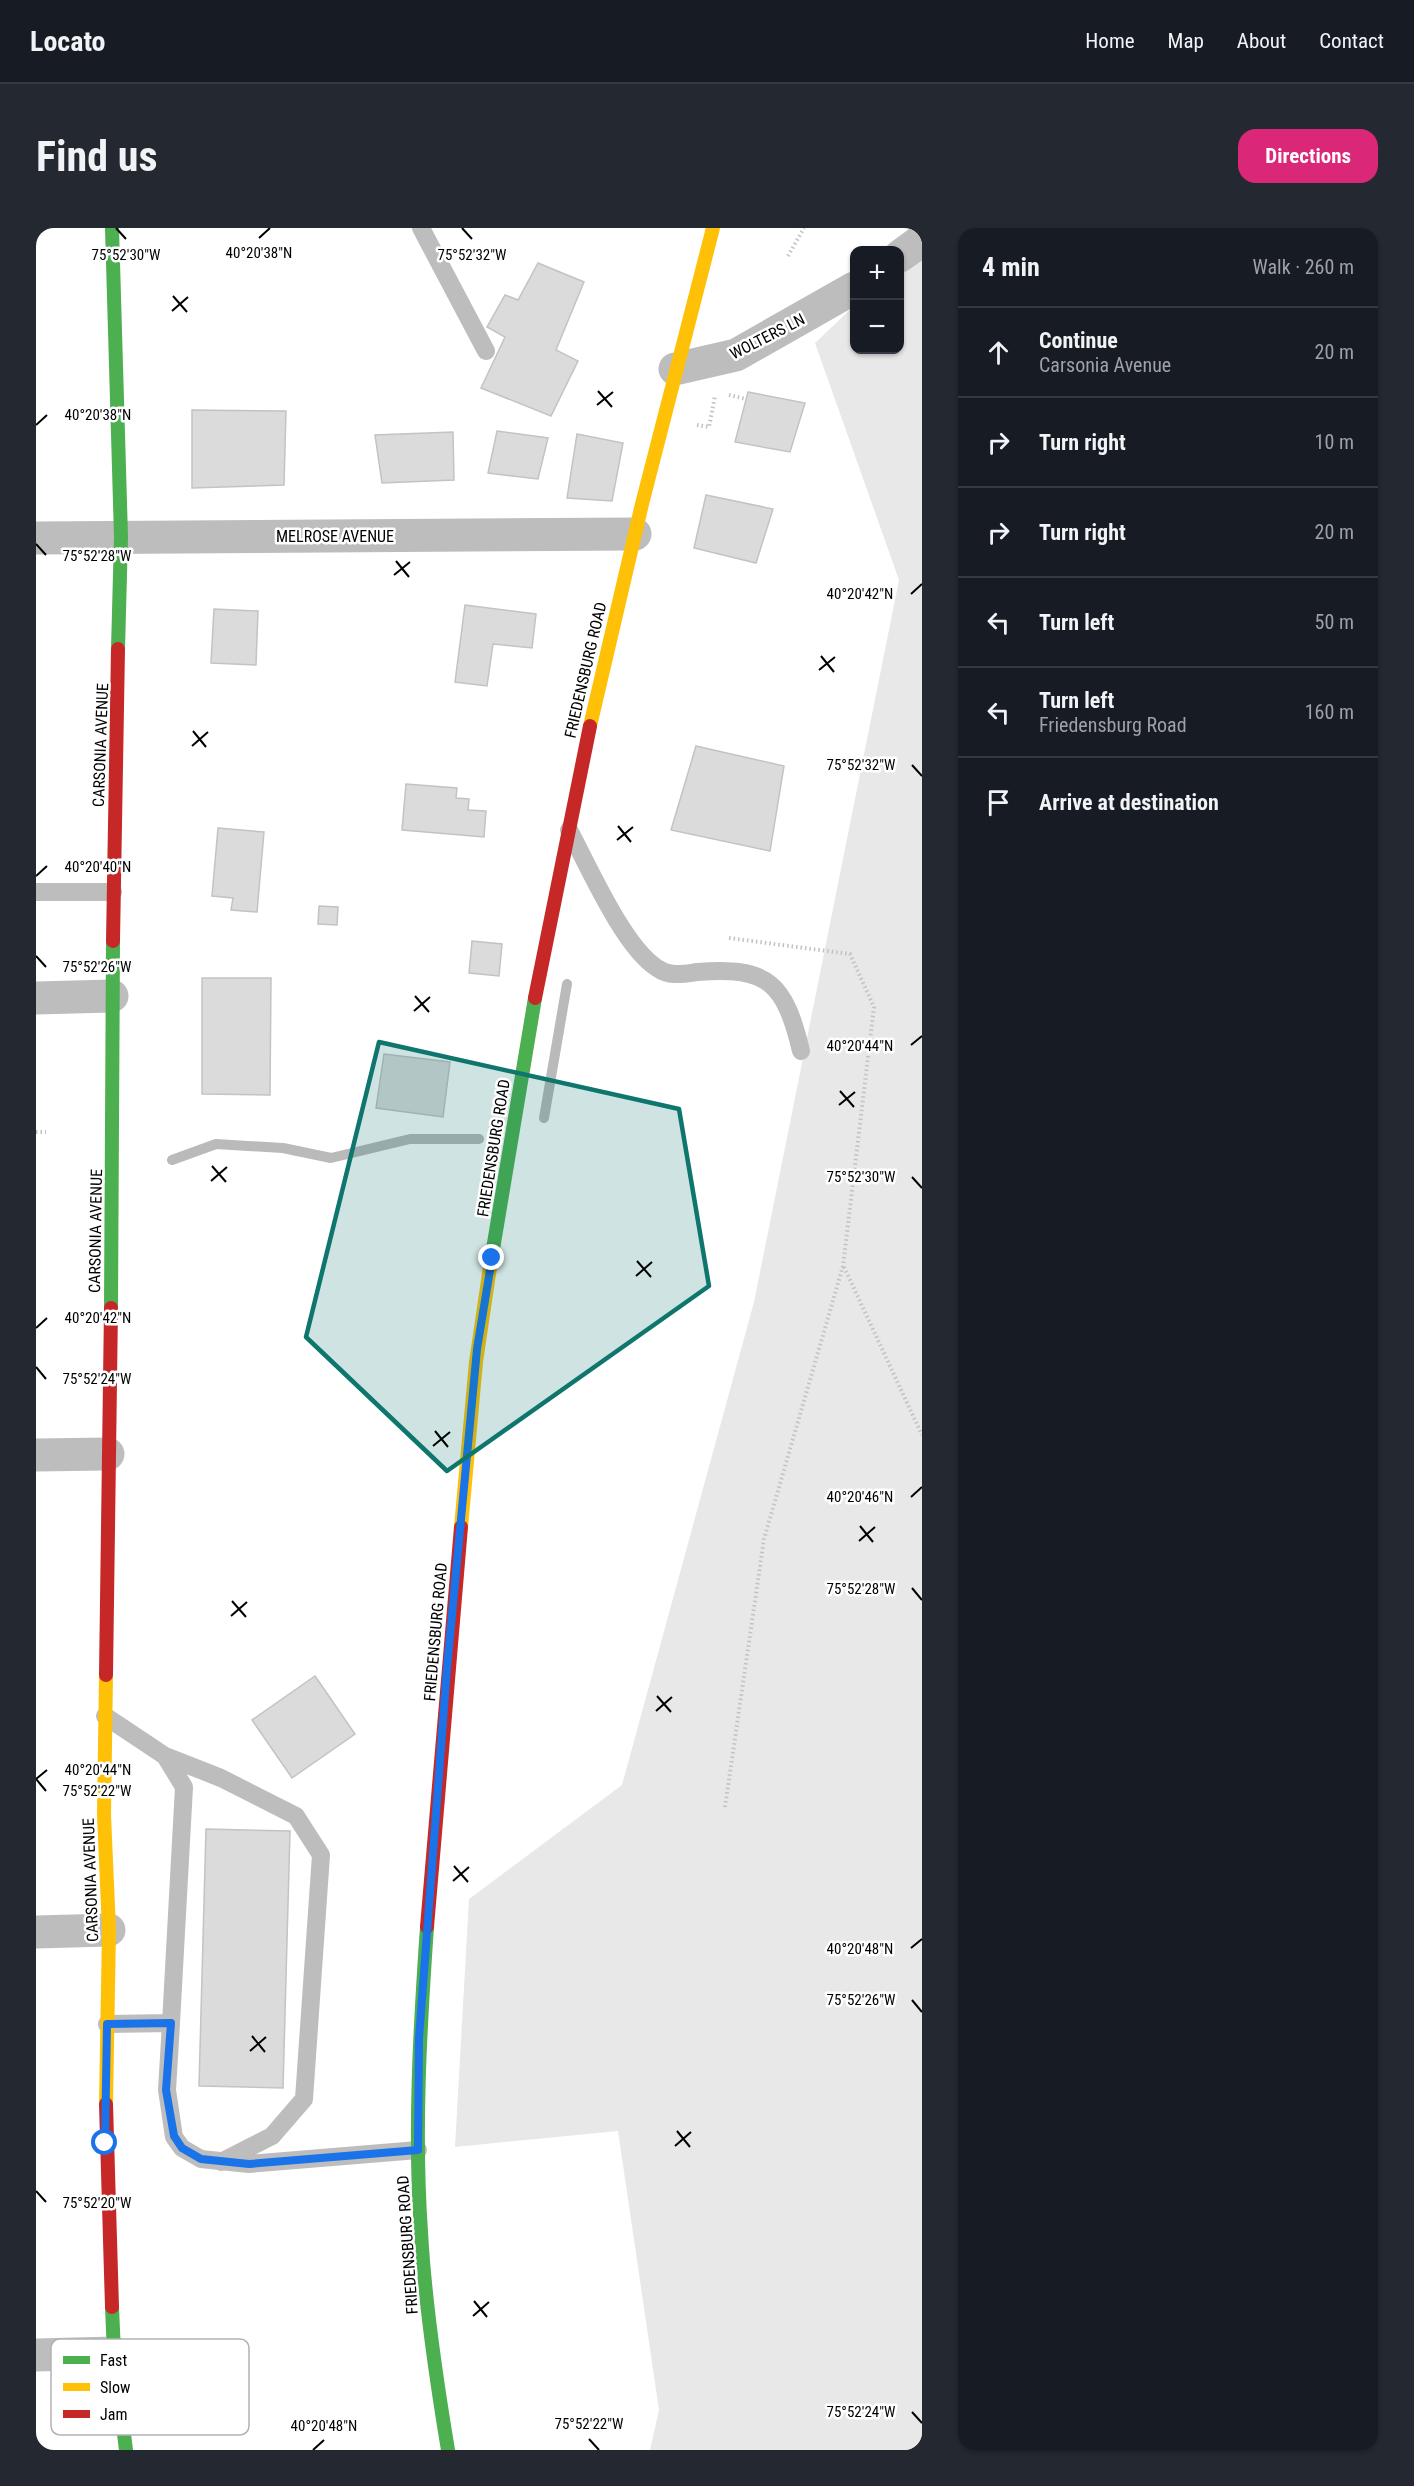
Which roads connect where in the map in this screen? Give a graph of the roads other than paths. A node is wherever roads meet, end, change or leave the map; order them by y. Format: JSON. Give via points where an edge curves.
{"nodes":[{"id":1,"x":112,"y":228,"type":"edge"},
{"id":2,"x":421,"y":228,"type":"edge"},
{"id":3,"x":713,"y":228,"type":"edge"},
{"id":4,"x":922,"y":240,"type":"edge"},
{"id":5,"x":904,"y":253,"type":"edge"},
{"id":6,"x":850,"y":291,"type":"edge"},
{"id":7,"x":486,"y":351,"type":"dead end"},
{"id":8,"x":675,"y":369,"type":"junction"},
{"id":9,"x":635,"y":534,"type":"junction"},
{"id":10,"x":121,"y":537,"type":"junction"},
{"id":11,"x":36,"y":538,"type":"edge"},
{"id":12,"x":568,"y":828,"type":"junction"},
{"id":13,"x":36,"y":892,"type":"edge"},
{"id":14,"x":113,"y":892,"type":"junction"},
{"id":15,"x":112,"y":996,"type":"junction"},
{"id":16,"x":36,"y":998,"type":"edge"},
{"id":17,"x":801,"y":1051,"type":"dead end"},
{"id":18,"x":108,"y":1454,"type":"junction"},
{"id":19,"x":36,"y":1455,"type":"edge"},
{"id":20,"x":105,"y":1716,"type":"junction"},
{"id":21,"x":165,"y":1756,"type":"junction"},
{"id":22,"x":109,"y":1930,"type":"junction"},
{"id":23,"x":36,"y":1932,"type":"edge"},
{"id":24,"x":171,"y":2023,"type":"junction"},
{"id":25,"x":107,"y":2024,"type":"junction"},
{"id":26,"x":418,"y":2150,"type":"junction"},
{"id":27,"x":221,"y":2162,"type":"junction"},
{"id":28,"x":113,"y":2339,"type":"edge"},
{"id":29,"x":36,"y":2355,"type":"edge"},
{"id":30,"x":51,"y":2355,"type":"edge"},
{"id":31,"x":124,"y":2435,"type":"edge"},
{"id":32,"x":126,"y":2450,"type":"edge"},
{"id":33,"x":448,"y":2450,"type":"edge"}],
"edges":[{"from":1,"to":10,"type":"main road","name":"CARSONIA AVENUE"},
{"from":2,"to":7,"type":"lane"},
{"from":3,"to":8,"type":"main road","name":"FRIEDENSBURG ROAD"},
{"from":4,"to":5,"type":"street"},
{"from":6,"to":8,"type":"street","name":"WOLTERS LN","via":[[736,356]]},
{"from":8,"to":9,"type":"main road","name":"FRIEDENSBURG ROAD"},
{"from":9,"to":10,"type":"street","name":"MELROSE AVENUE"},
{"from":9,"to":12,"type":"main road","name":"FRIEDENSBURG ROAD"},
{"from":10,"to":11,"type":"street","name":"MELROSE AVENUE"},
{"from":10,"to":14,"type":"main road","name":"CARSONIA AVENUE"},
{"from":12,"to":17,"type":"lane","via":[[645,959],[672,975],[758,975],[776,988],[792,1012]]},
{"from":12,"to":26,"type":"main road","name":"FRIEDENSBURG ROAD","via":[[534,1001],[477,1349],[447,1668],[419,2038]]},
{"from":13,"to":14,"type":"lane"},
{"from":14,"to":15,"type":"main road","name":"CARSONIA AVENUE"},
{"from":15,"to":16,"type":"street"},
{"from":15,"to":18,"type":"main road","name":"CARSONIA AVENUE"},
{"from":18,"to":19,"type":"street"},
{"from":18,"to":20,"type":"main road","name":"CARSONIA AVENUE"},
{"from":20,"to":21,"type":"lane"},
{"from":20,"to":22,"type":"main road","name":"CARSONIA AVENUE"},
{"from":21,"to":24,"type":"lane","via":[[184,1787]]},
{"from":21,"to":27,"type":"lane","via":[[221,1778],[296,1816],[321,1855],[304,2099],[272,2136]]},
{"from":22,"to":23,"type":"street"},
{"from":22,"to":25,"type":"main road","name":"CARSONIA AVENUE"},
{"from":24,"to":25,"type":"lane"},
{"from":24,"to":27,"type":"lane","via":[[166,2090],[174,2136],[182,2148],[201,2159]]},
{"from":25,"to":28,"type":"main road","name":"CARSONIA AVENUE","via":[[105,2143]]},
{"from":26,"to":27,"type":"lane","via":[[259,2164]]},
{"from":26,"to":33,"type":"main road","name":"FRIEDENSBURG ROAD","via":[[431,2338]]},
{"from":29,"to":30,"type":"street"},
{"from":31,"to":32,"type":"main road","name":"CARSONIA AVENUE"}]}
